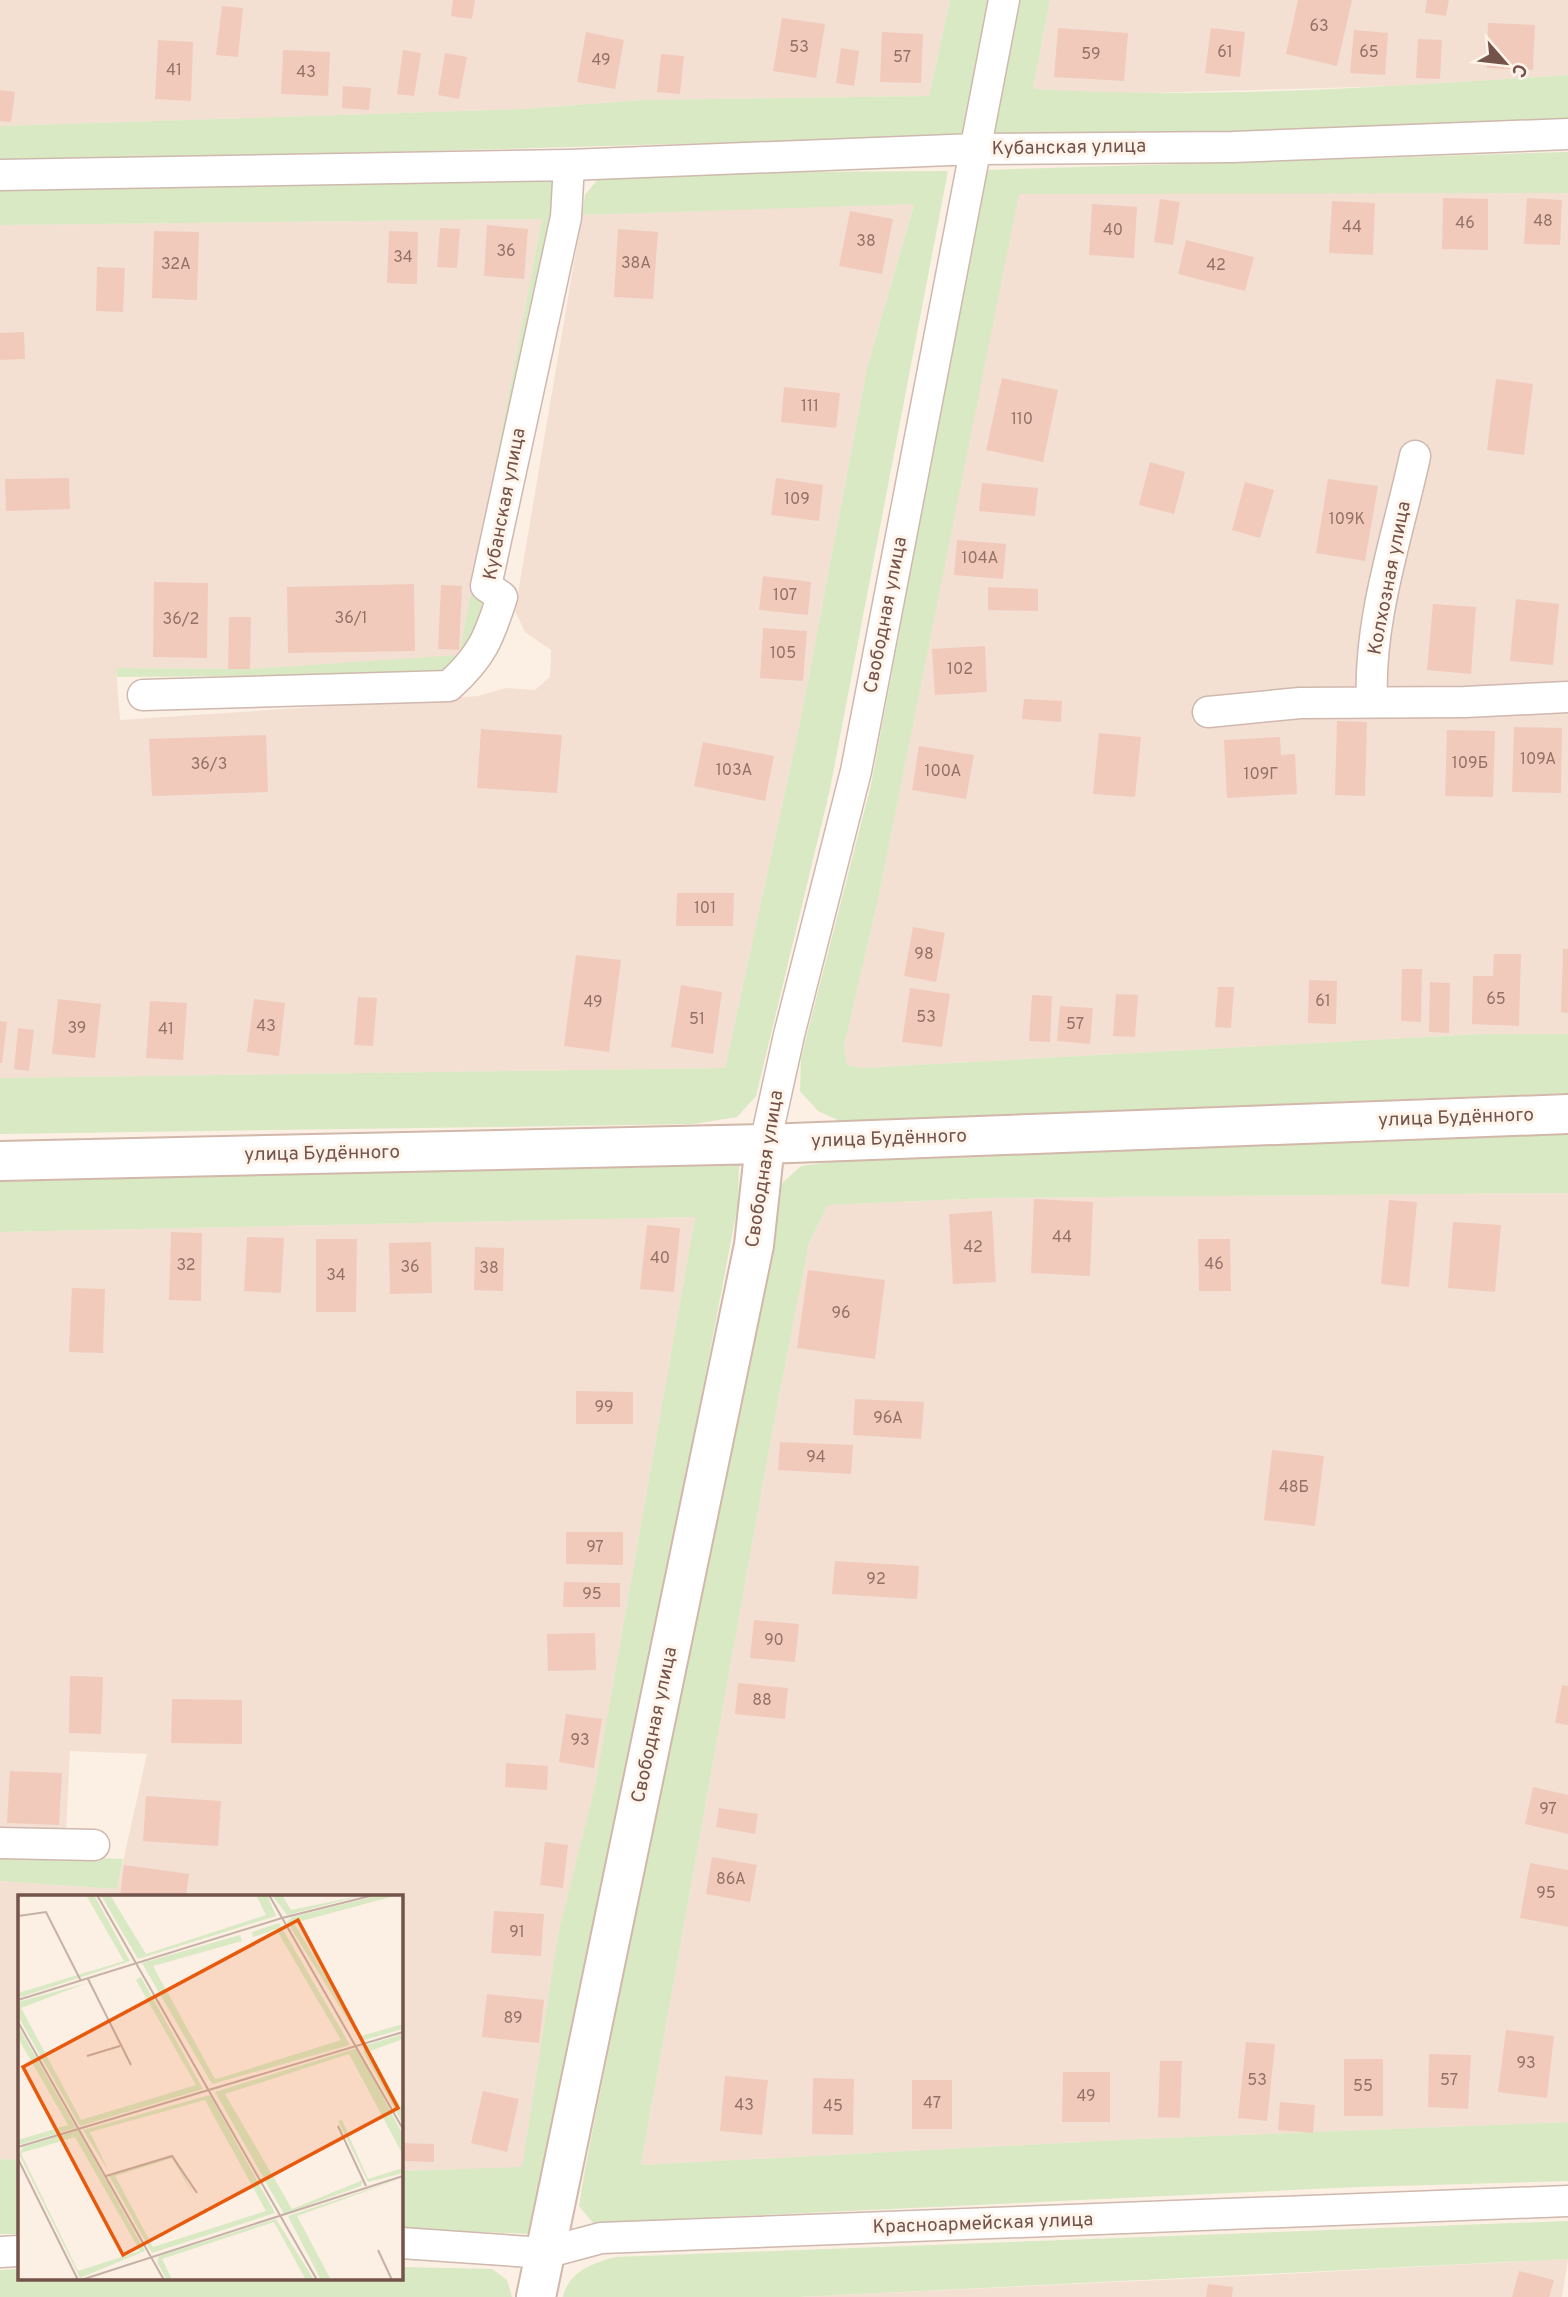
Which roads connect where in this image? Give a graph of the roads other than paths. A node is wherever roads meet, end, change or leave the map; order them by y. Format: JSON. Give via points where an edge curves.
{"nodes":[{"id":1,"x":1004,"y":0,"type":"edge"},
{"id":2,"x":1568,"y":135,"type":"edge"},
{"id":3,"x":976,"y":149,"type":"junction"},
{"id":4,"x":569,"y":165,"type":"junction"},
{"id":5,"x":0,"y":175,"type":"edge"},
{"id":6,"x":1415,"y":456,"type":"dead end"},
{"id":7,"x":143,"y":695,"type":"dead end"},
{"id":8,"x":1568,"y":697,"type":"edge"},
{"id":9,"x":1372,"y":702,"type":"junction"},
{"id":10,"x":1208,"y":712,"type":"dead end"},
{"id":11,"x":1568,"y":1114,"type":"edge"},
{"id":12,"x":765,"y":1144,"type":"junction"},
{"id":13,"x":0,"y":1161,"type":"edge"},
{"id":14,"x":0,"y":1843,"type":"edge"},
{"id":15,"x":94,"y":1845,"type":"dead end"},
{"id":16,"x":1568,"y":2201,"type":"edge"},
{"id":17,"x":402,"y":2243,"type":"edge"},
{"id":18,"x":18,"y":2251,"type":"edge"},
{"id":19,"x":0,"y":2252,"type":"edge"},
{"id":20,"x":545,"y":2253,"type":"junction"},
{"id":21,"x":536,"y":2297,"type":"edge"}],
"edges":[{"from":1,"to":3,"type":"street","name":"Свободная улица"},
{"from":2,"to":3,"type":"street","name":"Кубанская улица","via":[[1233,147]]},
{"from":3,"to":4,"type":"street","name":"Кубанская улица"},
{"from":3,"to":12,"type":"street","name":"Свободная улица","via":[[856,771]]},
{"from":4,"to":5,"type":"street","name":"Кубанская улица"},
{"from":4,"to":7,"type":"street","name":"Кубанская улица","via":[[566,217],[486,586],[502,597],[488,642],[474,664],[449,686]]},
{"from":6,"to":9,"type":"street","name":"Колхозная улица","via":[[1385,592],[1371,678]]},
{"from":8,"to":9,"type":"street"},
{"from":9,"to":10,"type":"street"},
{"from":11,"to":12,"type":"street","name":"улица Будённого"},
{"from":12,"to":13,"type":"street","name":"улица Будённого"},
{"from":12,"to":20,"type":"street","name":"Свободная улица","via":[[754,1245]]},
{"from":14,"to":15,"type":"street"},
{"from":16,"to":20,"type":"street","name":"Красноармейская улица","via":[[601,2238]]},
{"from":17,"to":20,"type":"street","name":"Красноармейская улица"},
{"from":18,"to":19,"type":"street"},
{"from":20,"to":21,"type":"street","name":"Свободная улица"}]}
